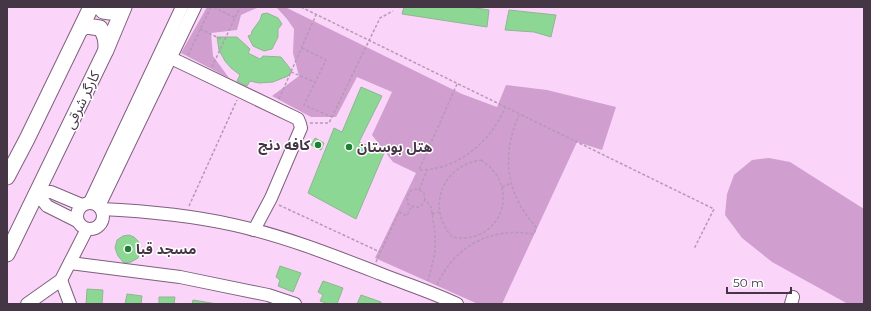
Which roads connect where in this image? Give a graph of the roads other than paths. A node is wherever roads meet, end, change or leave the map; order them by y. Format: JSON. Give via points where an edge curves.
{"nodes":[{"id":1,"x":91,"y":7,"type":"edge"},
{"id":2,"x":100,"y":7,"type":"edge"},
{"id":3,"x":119,"y":7,"type":"edge"},
{"id":4,"x":124,"y":7,"type":"edge"},
{"id":5,"x":182,"y":7,"type":"edge"},
{"id":6,"x":195,"y":7,"type":"edge"},
{"id":7,"x":80,"y":29,"type":"junction"},
{"id":8,"x":106,"y":50,"type":"junction"},
{"id":9,"x":171,"y":58,"type":"junction"},
{"id":10,"x":27,"y":139,"type":"junction"},
{"id":11,"x":7,"y":151,"type":"edge"},
{"id":12,"x":9,"y":170,"type":"edge"},
{"id":13,"x":36,"y":192,"type":"junction"},
{"id":14,"x":93,"y":205,"type":"junction"},
{"id":15,"x":77,"y":221,"type":"junction"},
{"id":16,"x":87,"y":229,"type":"junction"},
{"id":17,"x":254,"y":230,"type":"junction"},
{"id":18,"x":7,"y":254,"type":"edge"},
{"id":19,"x":70,"y":263,"type":"junction"},
{"id":20,"x":61,"y":280,"type":"junction"},
{"id":21,"x":27,"y":304,"type":"edge"},
{"id":22,"x":70,"y":304,"type":"edge"},
{"id":23,"x":295,"y":304,"type":"edge"},
{"id":24,"x":457,"y":304,"type":"edge"}],
"edges":[{"from":1,"to":7,"type":"main road"},
{"from":2,"to":3,"type":"main road","via":[[103,11],[110,12]]},
{"from":4,"to":8,"type":"main road","name":"کارگر شرقی"},
{"from":5,"to":14,"type":"street"},
{"from":6,"to":9,"type":"street"},
{"from":7,"to":8,"type":"main road","via":[[86,26],[100,28],[106,41]]},
{"from":7,"to":10,"type":"main road"},
{"from":8,"to":13,"type":"main road","name":"کارگر شرقی"},
{"from":9,"to":14,"type":"street"},
{"from":9,"to":17,"type":"street","via":[[298,120],[300,124],[301,128]]},
{"from":10,"to":11,"type":"main road"},
{"from":10,"to":12,"type":"main road"},
{"from":13,"to":14,"type":"street","via":[[51,192]]},
{"from":13,"to":15,"type":"street","via":[[47,206]]},
{"from":13,"to":18,"type":"main road","name":"کارگر شرقی"},
{"from":14,"to":15,"type":"street","via":[[77,212]]},
{"from":14,"to":16,"type":"street","via":[[103,217],[99,225]]},
{"from":14,"to":17,"type":"street","via":[[233,224]]},
{"from":15,"to":16,"type":"street"},
{"from":16,"to":19,"type":"street"},
{"from":17,"to":24,"type":"street","via":[[294,241]]},
{"from":19,"to":20,"type":"street"},
{"from":19,"to":23,"type":"street","via":[[180,277],[268,295]]},
{"from":20,"to":21,"type":"street"},
{"from":20,"to":22,"type":"street"}]}
